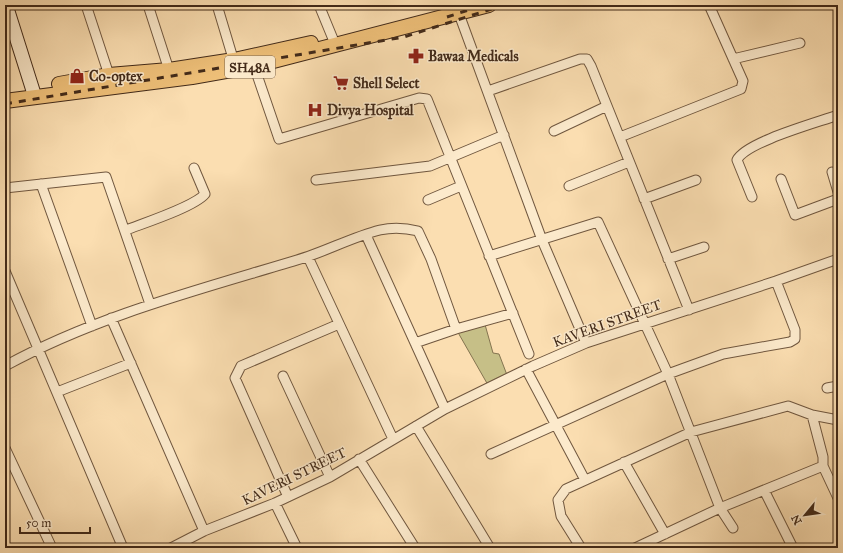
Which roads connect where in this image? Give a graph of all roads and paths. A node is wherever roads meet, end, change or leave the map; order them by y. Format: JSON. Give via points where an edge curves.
{"nodes":[{"id":1,"x":6,"y":5,"type":"edge"},
{"id":2,"x":86,"y":5,"type":"edge"},
{"id":3,"x":148,"y":5,"type":"edge"},
{"id":4,"x":217,"y":5,"type":"edge"},
{"id":5,"x":319,"y":5,"type":"edge"},
{"id":6,"x":489,"y":5,"type":"edge"},
{"id":7,"x":709,"y":5,"type":"edge"},
{"id":8,"x":459,"y":8,"type":"edge"},
{"id":9,"x":333,"y":39,"type":"junction"},
{"id":10,"x":800,"y":43,"type":"dead end"},
{"id":11,"x":733,"y":59,"type":"junction"},
{"id":12,"x":235,"y":64,"type":"junction"},
{"id":13,"x":254,"y":66,"type":"junction"},
{"id":14,"x":169,"y":70,"type":"junction"},
{"id":15,"x":109,"y":75,"type":"junction"},
{"id":16,"x":488,"y":90,"type":"junction"},
{"id":17,"x":5,"y":93,"type":"edge"},
{"id":18,"x":34,"y":93,"type":"junction"},
{"id":19,"x":5,"y":100,"type":"edge"},
{"id":20,"x":607,"y":106,"type":"junction"},
{"id":21,"x":838,"y":115,"type":"edge"},
{"id":22,"x":554,"y":131,"type":"dead end"},
{"id":23,"x":504,"y":136,"type":"junction"},
{"id":24,"x":620,"y":137,"type":"junction"},
{"id":25,"x":450,"y":158,"type":"junction"},
{"id":26,"x":629,"y":162,"type":"junction"},
{"id":27,"x":194,"y":168,"type":"dead end"},
{"id":28,"x":832,"y":172,"type":"dead end"},
{"id":29,"x":781,"y":179,"type":"dead end"},
{"id":30,"x":316,"y":180,"type":"dead end"},
{"id":31,"x":696,"y":180,"type":"dead end"},
{"id":32,"x":41,"y":184,"type":"junction"},
{"id":33,"x":461,"y":186,"type":"junction"},
{"id":34,"x":569,"y":186,"type":"dead end"},
{"id":35,"x":5,"y":188,"type":"edge"},
{"id":36,"x":838,"y":192,"type":"edge"},
{"id":37,"x":752,"y":197,"type":"dead end"},
{"id":38,"x":644,"y":199,"type":"junction"},
{"id":39,"x":838,"y":199,"type":"edge"},
{"id":40,"x":428,"y":200,"type":"dead end"},
{"id":41,"x":126,"y":230,"type":"junction"},
{"id":42,"x":366,"y":235,"type":"junction"},
{"id":43,"x":542,"y":240,"type":"junction"},
{"id":44,"x":704,"y":247,"type":"dead end"},
{"id":45,"x":489,"y":256,"type":"junction"},
{"id":46,"x":308,"y":257,"type":"junction"},
{"id":47,"x":668,"y":259,"type":"junction"},
{"id":48,"x":838,"y":259,"type":"edge"},
{"id":49,"x":5,"y":271,"type":"edge"},
{"id":50,"x":776,"y":281,"type":"junction"},
{"id":51,"x":150,"y":304,"type":"junction"},
{"id":52,"x":689,"y":310,"type":"junction"},
{"id":53,"x":513,"y":313,"type":"junction"},
{"id":54,"x":112,"y":318,"type":"junction"},
{"id":55,"x":643,"y":323,"type":"junction"},
{"id":56,"x":339,"y":324,"type":"junction"},
{"id":57,"x":92,"y":326,"type":"junction"},
{"id":58,"x":456,"y":329,"type":"junction"},
{"id":59,"x":586,"y":343,"type":"junction"},
{"id":60,"x":415,"y":344,"type":"junction"},
{"id":61,"x":38,"y":348,"type":"junction"},
{"id":62,"x":529,"y":354,"type":"dead end"},
{"id":63,"x":131,"y":363,"type":"junction"},
{"id":64,"x":5,"y":366,"type":"edge"},
{"id":65,"x":526,"y":369,"type":"junction"},
{"id":66,"x":668,"y":374,"type":"junction"},
{"id":67,"x":283,"y":376,"type":"dead end"},
{"id":68,"x":838,"y":386,"type":"edge"},
{"id":69,"x":827,"y":388,"type":"dead end"},
{"id":70,"x":57,"y":392,"type":"junction"},
{"id":71,"x":445,"y":409,"type":"junction"},
{"id":72,"x":812,"y":414,"type":"junction"},
{"id":73,"x":838,"y":420,"type":"edge"},
{"id":74,"x":556,"y":424,"type":"junction"},
{"id":75,"x":416,"y":426,"type":"junction"},
{"id":76,"x":691,"y":432,"type":"junction"},
{"id":77,"x":393,"y":439,"type":"junction"},
{"id":78,"x":5,"y":448,"type":"edge"},
{"id":79,"x":492,"y":454,"type":"dead end"},
{"id":80,"x":360,"y":459,"type":"junction"},
{"id":81,"x":624,"y":462,"type":"junction"},
{"id":82,"x":823,"y":466,"type":"junction"},
{"id":83,"x":330,"y":477,"type":"junction"},
{"id":84,"x":585,"y":480,"type":"junction"},
{"id":85,"x":764,"y":490,"type":"junction"},
{"id":86,"x":288,"y":497,"type":"junction"},
{"id":87,"x":838,"y":498,"type":"edge"},
{"id":88,"x":275,"y":503,"type":"junction"},
{"id":89,"x":720,"y":508,"type":"junction"},
{"id":90,"x":733,"y":528,"type":"dead end"},
{"id":91,"x":204,"y":531,"type":"junction"},
{"id":92,"x":665,"y":534,"type":"junction"},
{"id":93,"x":52,"y":548,"type":"edge"},
{"id":94,"x":123,"y":548,"type":"edge"},
{"id":95,"x":171,"y":548,"type":"edge"},
{"id":96,"x":297,"y":548,"type":"edge"},
{"id":97,"x":415,"y":548,"type":"edge"},
{"id":98,"x":490,"y":548,"type":"edge"},
{"id":99,"x":581,"y":548,"type":"edge"},
{"id":100,"x":635,"y":548,"type":"edge"},
{"id":101,"x":793,"y":548,"type":"edge"}],
"edges":[{"from":1,"to":18,"type":"main road"},
{"from":2,"to":15,"type":"street"},
{"from":3,"to":14,"type":"street"},
{"from":4,"to":12,"type":"street"},
{"from":5,"to":9,"type":"street"},
{"from":6,"to":8,"type":"main road","number":"SH48A"},
{"from":7,"to":11,"type":"street"},
{"from":8,"to":9,"type":"main road","number":"SH48A"},
{"from":8,"to":13,"type":"main road","number":"SH48A"},
{"from":8,"to":16,"type":"street"},
{"from":9,"to":12,"type":"main road","number":"SH48A"},
{"from":10,"to":11,"type":"street"},
{"from":11,"to":24,"type":"street","via":[[743,81],[741,89]]},
{"from":12,"to":13,"type":"main road","number":"SH48A"},
{"from":12,"to":14,"type":"main road","number":"SH48A"},
{"from":12,"to":18,"type":"main road","number":"SH48A","via":[[192,77]]},
{"from":13,"to":25,"type":"street","via":[[279,139],[419,98],[426,99]]},
{"from":14,"to":15,"type":"main road","number":"SH48A"},
{"from":15,"to":18,"type":"main road","number":"SH48A"},
{"from":16,"to":20,"type":"street","via":[[580,59],[587,59]]},
{"from":16,"to":23,"type":"street"},
{"from":17,"to":18,"type":"main road","number":"SH48A"},
{"from":18,"to":19,"type":"main road","number":"SH48A"},
{"from":20,"to":22,"type":"street"},
{"from":20,"to":24,"type":"street"},
{"from":21,"to":37,"type":"street","via":[[755,145],[740,154],[737,160]]},
{"from":23,"to":25,"type":"street"},
{"from":23,"to":43,"type":"street"},
{"from":24,"to":26,"type":"street"},
{"from":25,"to":30,"type":"street","via":[[430,166]]},
{"from":25,"to":33,"type":"street"},
{"from":26,"to":34,"type":"street"},
{"from":26,"to":38,"type":"street"},
{"from":27,"to":41,"type":"street","via":[[205,194],[202,197]]},
{"from":28,"to":36,"type":"street"},
{"from":29,"to":39,"type":"street","via":[[795,214]]},
{"from":31,"to":38,"type":"street"},
{"from":32,"to":35,"type":"street"},
{"from":32,"to":41,"type":"street","via":[[106,177]]},
{"from":32,"to":57,"type":"street"},
{"from":33,"to":40,"type":"street"},
{"from":33,"to":45,"type":"street"},
{"from":38,"to":47,"type":"street"},
{"from":41,"to":51,"type":"street"},
{"from":42,"to":46,"type":"street"},
{"from":42,"to":58,"type":"street","via":[[380,230],[405,228],[418,232],[431,259]]},
{"from":42,"to":60,"type":"street"},
{"from":43,"to":45,"type":"street"},
{"from":43,"to":55,"type":"street","via":[[598,222]]},
{"from":43,"to":59,"type":"street"},
{"from":44,"to":47,"type":"street"},
{"from":45,"to":53,"type":"street"},
{"from":46,"to":51,"type":"street"},
{"from":46,"to":56,"type":"street"},
{"from":47,"to":52,"type":"street"},
{"from":48,"to":50,"type":"street","name":"KAVERI STREET"},
{"from":49,"to":61,"type":"street"},
{"from":50,"to":52,"type":"street","name":"KAVERI STREET"},
{"from":50,"to":66,"type":"street","via":[[796,330],[795,339],[781,345],[723,354]]},
{"from":51,"to":54,"type":"street"},
{"from":52,"to":55,"type":"street","name":"KAVERI STREET"},
{"from":53,"to":58,"type":"street"},
{"from":53,"to":62,"type":"street"},
{"from":54,"to":57,"type":"street"},
{"from":54,"to":63,"type":"street"},
{"from":55,"to":59,"type":"street","name":"KAVERI STREET"},
{"from":55,"to":66,"type":"street"},
{"from":56,"to":77,"type":"street"},
{"from":56,"to":86,"type":"street","via":[[240,366],[235,378]]},
{"from":57,"to":61,"type":"street"},
{"from":58,"to":60,"type":"street"},
{"from":59,"to":65,"type":"street","name":"KAVERI STREET"},
{"from":60,"to":71,"type":"street"},
{"from":61,"to":64,"type":"street"},
{"from":61,"to":70,"type":"street"},
{"from":63,"to":70,"type":"street"},
{"from":63,"to":91,"type":"street"},
{"from":65,"to":71,"type":"street","name":"KAVERI STREET"},
{"from":65,"to":74,"type":"street"},
{"from":66,"to":74,"type":"street"},
{"from":66,"to":76,"type":"street"},
{"from":67,"to":83,"type":"street"},
{"from":68,"to":69,"type":"street"},
{"from":70,"to":94,"type":"street"},
{"from":71,"to":75,"type":"street","name":"KAVERI STREET"},
{"from":72,"to":73,"type":"street"},
{"from":72,"to":76,"type":"street","via":[[788,406]]},
{"from":72,"to":82,"type":"street","via":[[824,457]]},
{"from":74,"to":79,"type":"street"},
{"from":74,"to":84,"type":"street"},
{"from":75,"to":77,"type":"street","name":"KAVERI STREET"},
{"from":75,"to":98,"type":"street"},
{"from":76,"to":81,"type":"street"},
{"from":76,"to":89,"type":"street"},
{"from":77,"to":80,"type":"street","name":"KAVERI STREET"},
{"from":78,"to":93,"type":"street"},
{"from":80,"to":83,"type":"street","name":"KAVERI STREET"},
{"from":80,"to":97,"type":"street"},
{"from":81,"to":84,"type":"street"},
{"from":81,"to":92,"type":"street"},
{"from":82,"to":85,"type":"street"},
{"from":82,"to":87,"type":"street"},
{"from":83,"to":86,"type":"street","name":"KAVERI STREET"},
{"from":84,"to":99,"type":"street","via":[[566,489],[558,500],[561,516]]},
{"from":85,"to":89,"type":"street"},
{"from":85,"to":101,"type":"street"},
{"from":86,"to":88,"type":"street","name":"KAVERI STREET"},
{"from":88,"to":91,"type":"street","name":"KAVERI STREET"},
{"from":88,"to":96,"type":"street"},
{"from":89,"to":90,"type":"street"},
{"from":89,"to":92,"type":"street"},
{"from":91,"to":95,"type":"street","name":"KAVERI STREET"},
{"from":92,"to":100,"type":"street"}]}
